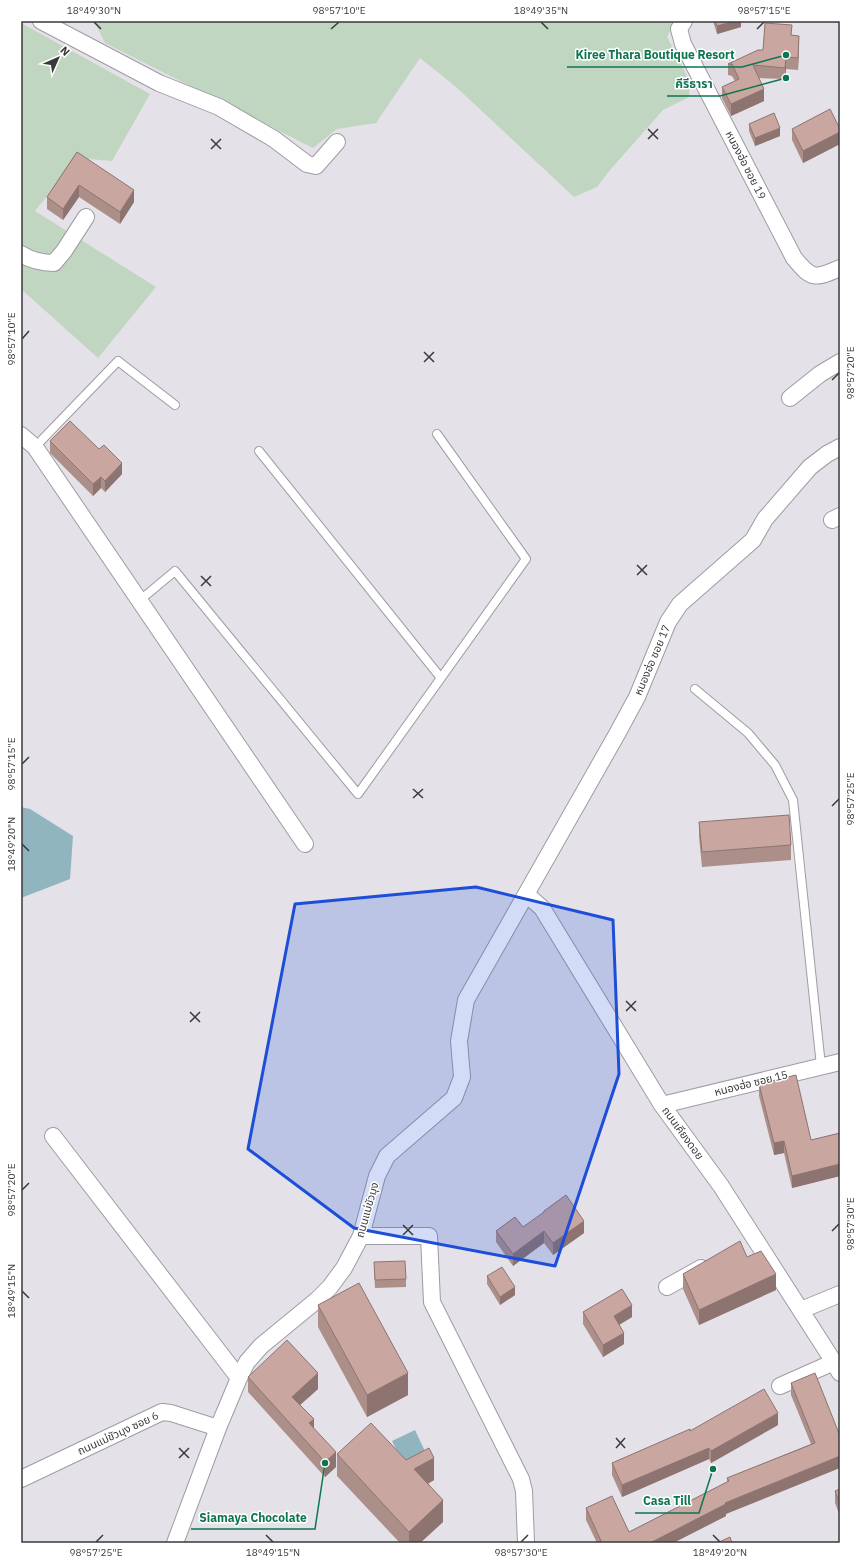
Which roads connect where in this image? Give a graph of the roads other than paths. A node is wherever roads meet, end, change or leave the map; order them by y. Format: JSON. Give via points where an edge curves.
{"nodes":[{"id":1,"x":41,"y":21,"type":"edge"},
{"id":2,"x":684,"y":21,"type":"edge"},
{"id":3,"x":337,"y":142,"type":"dead end"},
{"id":4,"x":86,"y":217,"type":"dead end"},
{"id":5,"x":21,"y":254,"type":"edge"},
{"id":6,"x":840,"y":268,"type":"edge"},
{"id":7,"x":840,"y":362,"type":"edge"},
{"id":8,"x":790,"y":398,"type":"dead end"},
{"id":9,"x":175,"y":404,"type":"dead end"},
{"id":10,"x":437,"y":434,"type":"dead end"},
{"id":11,"x":21,"y":435,"type":"edge"},
{"id":12,"x":35,"y":447,"type":"junction"},
{"id":13,"x":840,"y":447,"type":"edge"},
{"id":14,"x":259,"y":451,"type":"dead end"},
{"id":15,"x":139,"y":601,"type":"junction"},
{"id":16,"x":441,"y":678,"type":"junction"},
{"id":17,"x":695,"y":689,"type":"dead end"},
{"id":18,"x":305,"y":844,"type":"dead end"},
{"id":19,"x":526,"y":894,"type":"junction"},
{"id":20,"x":840,"y":1062,"type":"edge"},
{"id":21,"x":821,"y":1066,"type":"junction"},
{"id":22,"x":662,"y":1105,"type":"junction"},
{"id":23,"x":53,"y":1136,"type":"dead end"},
{"id":24,"x":361,"y":1236,"type":"junction"},
{"id":25,"x":714,"y":1260,"type":"edge"},
{"id":26,"x":667,"y":1286,"type":"dead end"},
{"id":27,"x":840,"y":1294,"type":"edge"},
{"id":28,"x":801,"y":1310,"type":"junction"},
{"id":29,"x":837,"y":1368,"type":"edge"},
{"id":30,"x":239,"y":1378,"type":"junction"},
{"id":31,"x":780,"y":1386,"type":"dead end"},
{"id":32,"x":218,"y":1428,"type":"junction"},
{"id":33,"x":21,"y":1479,"type":"edge"},
{"id":34,"x":178,"y":1542,"type":"edge"},
{"id":35,"x":526,"y":1543,"type":"edge"}],
"edges":[{"from":1,"to":3,"type":"street","via":[[159,83],[219,107],[274,139],[307,164],[316,166]]},
{"from":2,"to":6,"type":"street","name":"หนองฮ่อ ซอย 19","via":[[679,29],[683,44],[794,258],[806,273],[820,277]]},
{"from":4,"to":5,"type":"street","via":[[54,263],[30,260]]},
{"from":7,"to":8,"type":"street"},
{"from":9,"to":12,"type":"lane","via":[[118,361]]},
{"from":10,"to":16,"type":"lane","via":[[526,559]]},
{"from":11,"to":12,"type":"street"},
{"from":12,"to":15,"type":"street"},
{"from":13,"to":19,"type":"street","name":"หนองฮ่อ ซอย 17","via":[[810,468],[765,519],[753,540],[680,604],[668,622],[637,697]]},
{"from":14,"to":16,"type":"lane"},
{"from":15,"to":16,"type":"lane","via":[[175,571],[358,794]]},
{"from":15,"to":18,"type":"street"},
{"from":17,"to":21,"type":"lane","via":[[748,733],[775,765],[793,800]]},
{"from":19,"to":22,"type":"street","name":"ถนนเคียงดอย","via":[[542,908]]},
{"from":19,"to":24,"type":"street","name":"ถนนแม่ขัวมุง","via":[[466,1000],[459,1041],[462,1077],[454,1098],[387,1156],[377,1176]]},
{"from":20,"to":21,"type":"street","name":"หนองฮ่อ ซอย 15"},
{"from":21,"to":22,"type":"street","name":"หนองฮ่อ ซอย 15"},
{"from":22,"to":28,"type":"street","name":"ถนนเคียงดอย","via":[[721,1186],[748,1241]]},
{"from":23,"to":30,"type":"street"},
{"from":24,"to":30,"type":"street","name":"ถนนแม่ขัวมุง","via":[[344,1268],[330,1287],[261,1346],[247,1362]]},
{"from":24,"to":35,"type":"street","via":[[429,1236],[432,1302],[521,1479],[524,1491]]},
{"from":25,"to":26,"type":"street"},
{"from":27,"to":28,"type":"street"},
{"from":28,"to":29,"type":"street","name":"ถนนเคียงดอย"},
{"from":29,"to":31,"type":"street"},
{"from":30,"to":32,"type":"street","name":"ถนนแม่ขัวมุง"},
{"from":32,"to":33,"type":"street","name":"ถนนแม่ขัวมุง ซอย 6","via":[[162,1412]]},
{"from":32,"to":34,"type":"street","name":"ถนนแม่ขัวมุง"}]}
